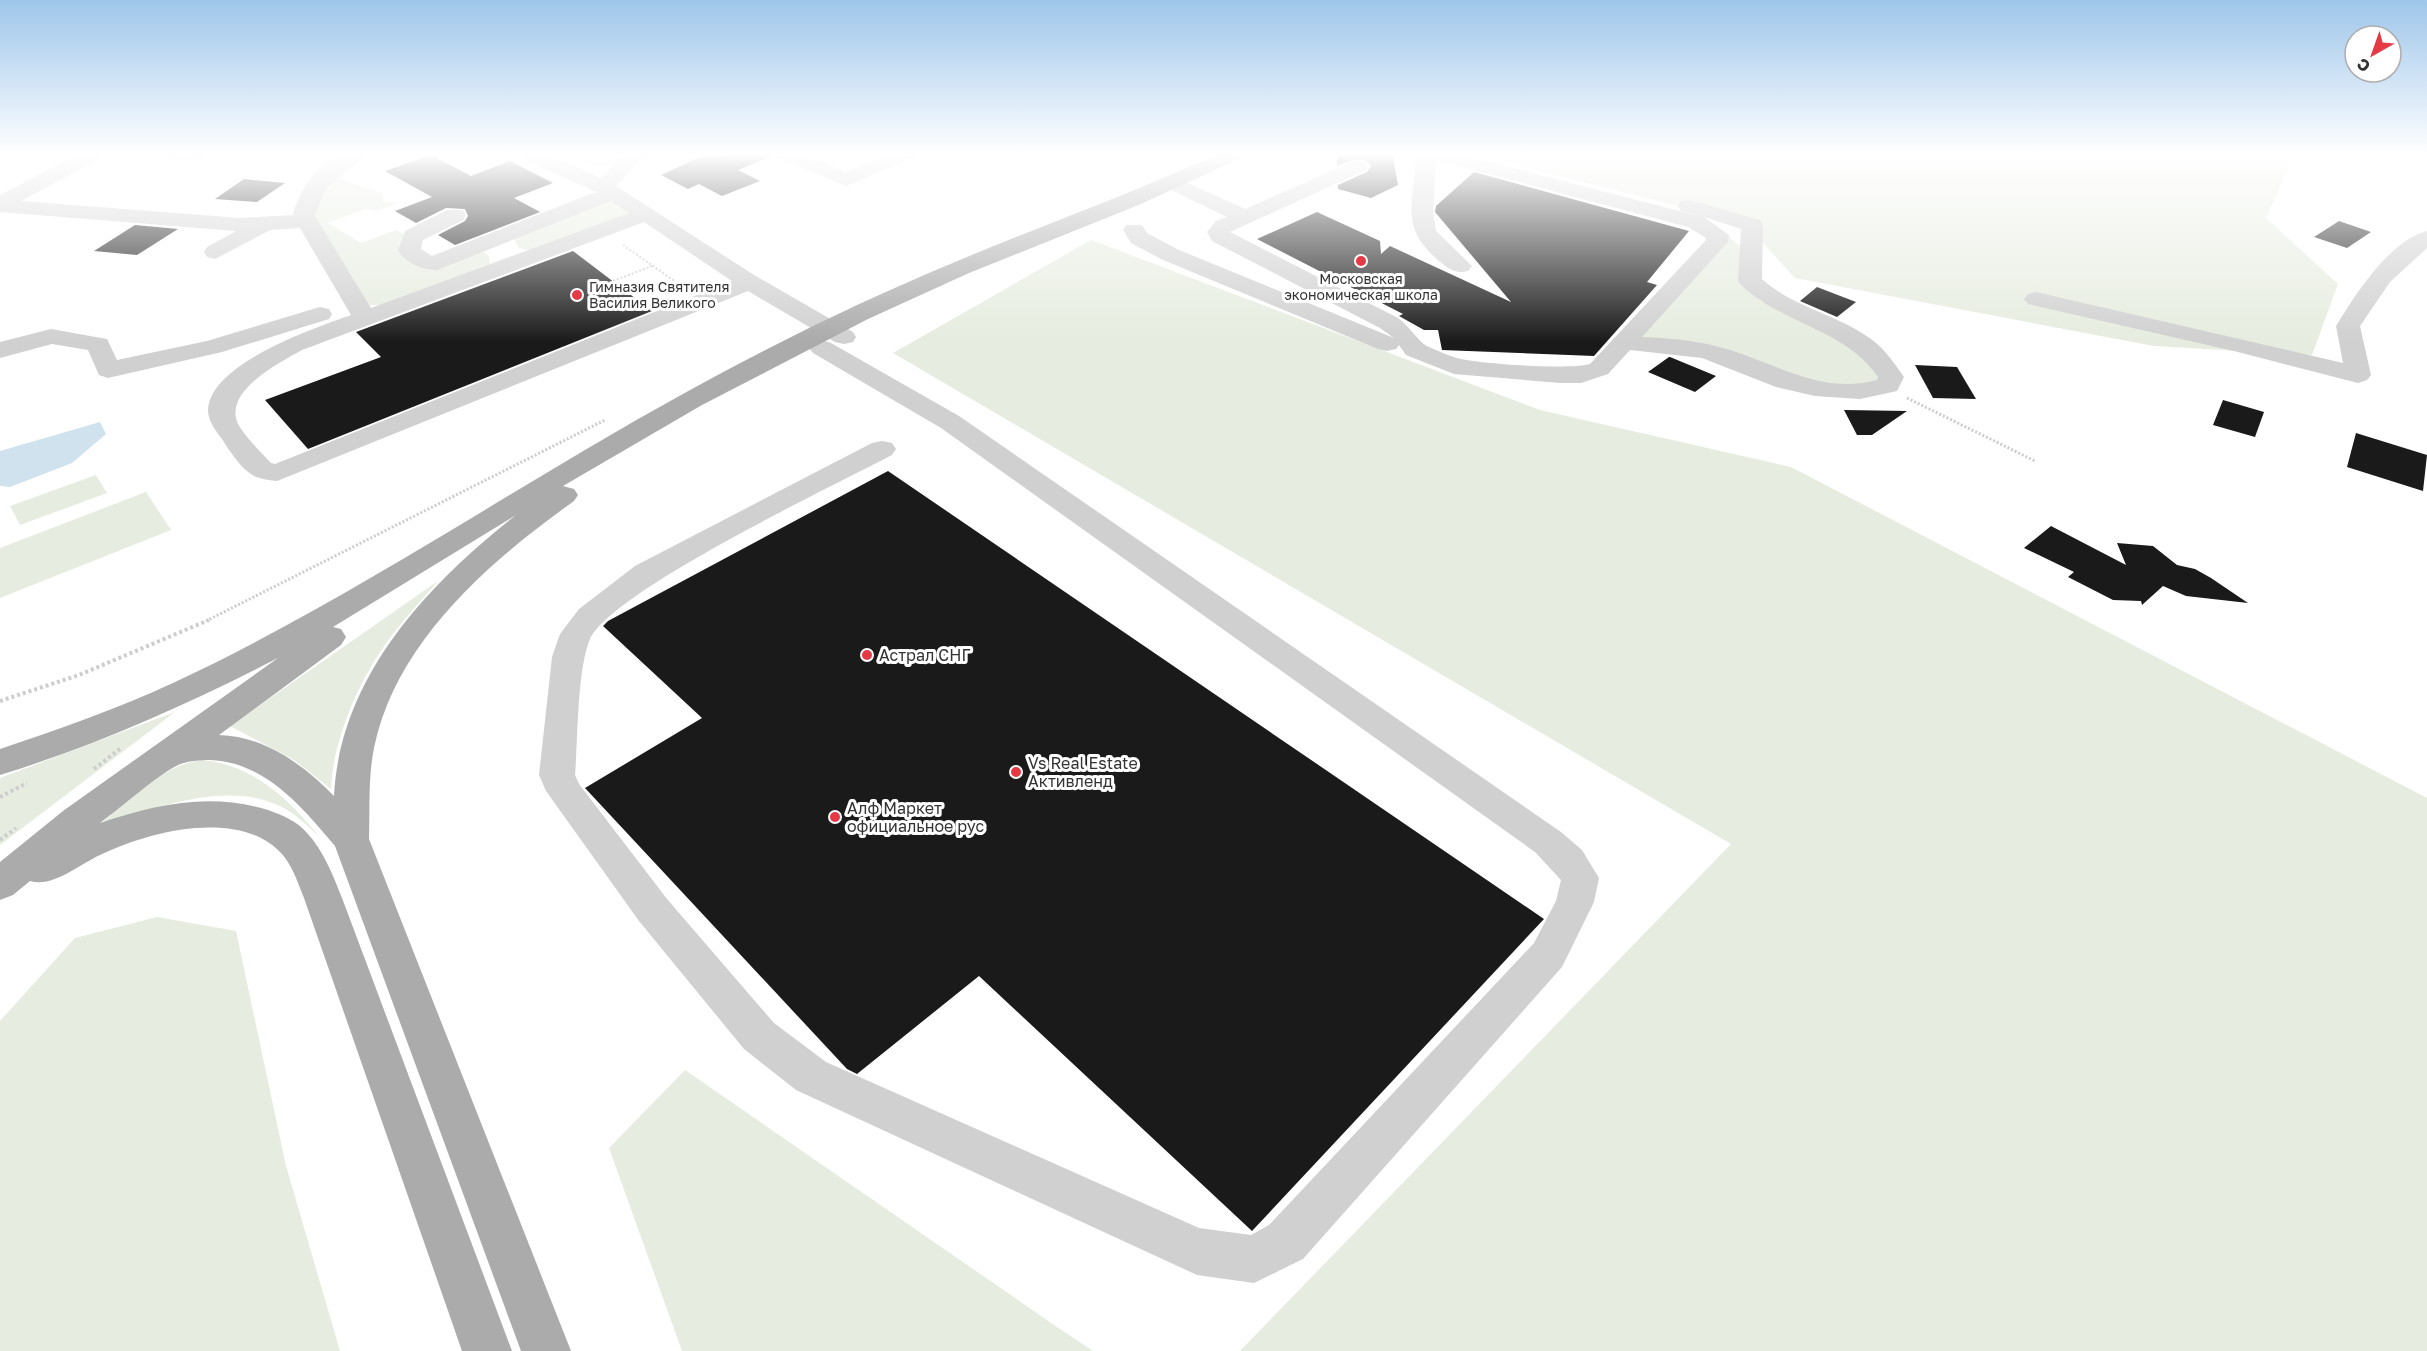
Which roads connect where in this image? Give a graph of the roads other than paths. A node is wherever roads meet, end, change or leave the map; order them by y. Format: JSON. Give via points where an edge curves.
{"nodes":[{"id":1,"x":138,"y":216,"type":"edge"},
{"id":2,"x":306,"y":216,"type":"edge"},
{"id":3,"x":453,"y":216,"type":"edge"},
{"id":4,"x":549,"y":216,"type":"edge"},
{"id":5,"x":640,"y":216,"type":"edge"},
{"id":6,"x":649,"y":216,"type":"edge"},
{"id":7,"x":1093,"y":216,"type":"edge"},
{"id":8,"x":1421,"y":216,"type":"edge"},
{"id":9,"x":1673,"y":216,"type":"edge"},
{"id":10,"x":1728,"y":216,"type":"edge"},
{"id":11,"x":1245,"y":217,"type":"edge"},
{"id":12,"x":306,"y":221,"type":"junction"},
{"id":13,"x":262,"y":226,"type":"junction"},
{"id":14,"x":1134,"y":230,"type":"dead end"},
{"id":15,"x":483,"y":245,"type":"junction"},
{"id":16,"x":2422,"y":246,"type":"edge"},
{"id":17,"x":215,"y":252,"type":"dead end"},
{"id":18,"x":510,"y":263,"type":"junction"},
{"id":19,"x":1460,"y":266,"type":"dead end"},
{"id":20,"x":749,"y":282,"type":"junction"},
{"id":21,"x":2036,"y":299,"type":"dead end"},
{"id":22,"x":832,"y":338,"type":"junction"},
{"id":23,"x":1635,"y":344,"type":"dead end"},
{"id":24,"x":0,"y":350,"type":"edge"},
{"id":25,"x":1440,"y":366,"type":"dead end"},
{"id":26,"x":634,"y":448,"type":"junction"},
{"id":27,"x":882,"y":449,"type":"dead end"},
{"id":28,"x":433,"y":553,"type":"junction"},
{"id":29,"x":162,"y":756,"type":"junction"},
{"id":30,"x":0,"y":762,"type":"edge"},
{"id":31,"x":93,"y":780,"type":"junction"},
{"id":32,"x":351,"y":839,"type":"junction"},
{"id":33,"x":0,"y":859,"type":"edge"},
{"id":34,"x":0,"y":884,"type":"edge"},
{"id":35,"x":0,"y":892,"type":"edge"},
{"id":36,"x":487,"y":1351,"type":"edge"},
{"id":37,"x":546,"y":1351,"type":"edge"}],
"edges":[{"from":1,"to":13,"type":"street"},
{"from":2,"to":12,"type":"street"},
{"from":3,"to":15,"type":"street","via":[[412,236],[409,250],[426,262],[437,263]]},
{"from":4,"to":15,"type":"street"},
{"from":5,"to":18,"type":"street"},
{"from":6,"to":20,"type":"street"},
{"from":7,"to":22,"type":"main road","via":[[962,268]]},
{"from":8,"to":19,"type":"street","via":[[1423,230],[1434,245]]},
{"from":9,"to":11,"type":"street","via":[[1696,222],[1718,235],[1717,242],[1599,369],[1581,375],[1454,366],[1414,350],[1402,332],[1389,323],[1220,237],[1218,232],[1224,226]]},
{"from":10,"to":23,"type":"street","via":[[1752,225],[1750,281],[1775,303],[1854,337],[1872,350],[1891,376],[1888,385],[1862,391],[1811,388],[1711,352]]},
{"from":12,"to":13,"type":"street"},
{"from":12,"to":24,"type":"street","via":[[358,307],[213,347],[108,370],[98,344],[51,336]]},
{"from":13,"to":17,"type":"street"},
{"from":14,"to":25,"type":"street","via":[[1139,238],[1171,255]]},
{"from":15,"to":18,"type":"street"},
{"from":16,"to":21,"type":"street","via":[[2399,257],[2371,288],[2348,326],[2358,375]]},
{"from":18,"to":20,"type":"street","via":[[278,353],[235,385],[223,402],[223,420],[261,469],[277,473]]},
{"from":20,"to":22,"type":"street"},
{"from":22,"to":26,"type":"main road"},
{"from":22,"to":27,"type":"street","via":[[919,403],[1548,842],[1569,861],[1580,878],[1575,902],[1548,955],[1286,1242],[1254,1259],[1197,1251],[811,1076],[759,1036],[653,910],[564,791],[557,766],[568,657],[576,634],[590,616],[655,568]]},
{"from":22,"to":28,"type":"main road","via":[[651,422]]},
{"from":26,"to":29,"type":"main road","via":[[369,609]]},
{"from":26,"to":32,"type":"main road","via":[[503,541],[451,590],[405,645],[376,693],[359,737],[352,783]]},
{"from":28,"to":30,"type":"main road","via":[[242,664],[93,731]]},
{"from":28,"to":31,"type":"main road"},
{"from":29,"to":31,"type":"main road"},
{"from":29,"to":32,"type":"main road","via":[[214,746],[261,758],[299,784]]},
{"from":29,"to":34,"type":"main road"},
{"from":31,"to":33,"type":"main road"},
{"from":32,"to":37,"type":"main road"},
{"from":35,"to":36,"type":"main road","via":[[80,847],[136,824],[167,817],[203,814],[249,819],[278,830],[296,845],[323,898]]}]}
